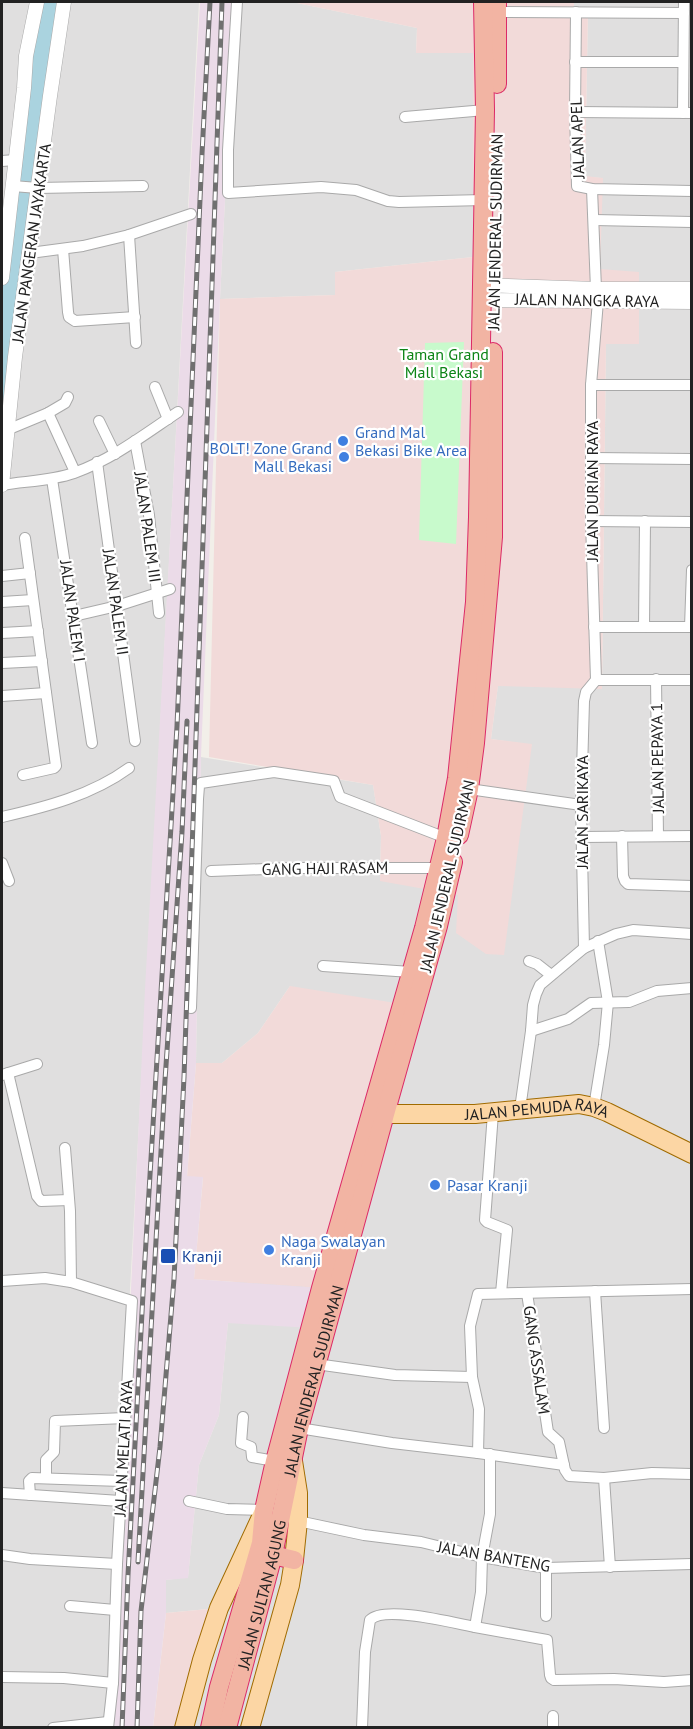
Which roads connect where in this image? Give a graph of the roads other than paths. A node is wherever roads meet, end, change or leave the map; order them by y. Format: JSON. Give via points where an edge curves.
{"nodes":[{"id":1,"x":37,"y":2,"type":"edge"},
{"id":2,"x":64,"y":2,"type":"edge"},
{"id":3,"x":237,"y":2,"type":"edge"},
{"id":4,"x":684,"y":2,"type":"edge"},
{"id":5,"x":490,"y":7,"type":"edge"},
{"id":6,"x":560,"y":7,"type":"edge"},
{"id":7,"x":576,"y":12,"type":"junction"},
{"id":8,"x":684,"y":13,"type":"junction"},
{"id":9,"x":575,"y":62,"type":"junction"},
{"id":10,"x":683,"y":62,"type":"junction"},
{"id":11,"x":485,"y":110,"type":"junction"},
{"id":12,"x":575,"y":112,"type":"junction"},
{"id":13,"x":687,"y":113,"type":"edge"},
{"id":14,"x":405,"y":117,"type":"dead end"},
{"id":15,"x":8,"y":161,"type":"edge"},
{"id":16,"x":15,"y":186,"type":"junction"},
{"id":17,"x":143,"y":186,"type":"dead end"},
{"id":18,"x":35,"y":188,"type":"junction"},
{"id":19,"x":592,"y":189,"type":"junction"},
{"id":20,"x":692,"y":190,"type":"edge"},
{"id":21,"x":484,"y":200,"type":"junction"},
{"id":22,"x":191,"y":214,"type":"dead end"},
{"id":23,"x":5,"y":217,"type":"edge"},
{"id":24,"x":594,"y":220,"type":"junction"},
{"id":25,"x":692,"y":222,"type":"edge"},
{"id":26,"x":129,"y":235,"type":"junction"},
{"id":27,"x":63,"y":249,"type":"junction"},
{"id":28,"x":30,"y":253,"type":"junction"},
{"id":29,"x":2,"y":272,"type":"edge"},
{"id":30,"x":692,"y":289,"type":"edge"},
{"id":31,"x":488,"y":292,"type":"junction"},
{"id":32,"x":597,"y":295,"type":"junction"},
{"id":33,"x":658,"y":295,"type":"junction"},
{"id":34,"x":692,"y":302,"type":"edge"},
{"id":35,"x":135,"y":317,"type":"junction"},
{"id":36,"x":136,"y":343,"type":"dead end"},
{"id":37,"x":692,"y":385,"type":"edge"},
{"id":38,"x":591,"y":386,"type":"junction"},
{"id":39,"x":155,"y":387,"type":"dead end"},
{"id":40,"x":68,"y":397,"type":"dead end"},
{"id":41,"x":178,"y":412,"type":"dead end"},
{"id":42,"x":48,"y":413,"type":"junction"},
{"id":43,"x":168,"y":418,"type":"junction"},
{"id":44,"x":99,"y":421,"type":"dead end"},
{"id":45,"x":7,"y":430,"type":"junction"},
{"id":46,"x":135,"y":441,"type":"junction"},
{"id":47,"x":115,"y":454,"type":"junction"},
{"id":48,"x":592,"y":458,"type":"junction"},
{"id":49,"x":692,"y":459,"type":"edge"},
{"id":50,"x":97,"y":462,"type":"junction"},
{"id":51,"x":75,"y":472,"type":"junction"},
{"id":52,"x":52,"y":478,"type":"junction"},
{"id":53,"x":2,"y":485,"type":"edge"},
{"id":54,"x":591,"y":521,"type":"junction"},
{"id":55,"x":645,"y":521,"type":"junction"},
{"id":56,"x":692,"y":522,"type":"edge"},
{"id":57,"x":25,"y":538,"type":"dead end"},
{"id":58,"x":692,"y":570,"type":"edge"},
{"id":59,"x":30,"y":573,"type":"junction"},
{"id":60,"x":2,"y":576,"type":"edge"},
{"id":61,"x":170,"y":589,"type":"dead end"},
{"id":62,"x":157,"y":594,"type":"junction"},
{"id":63,"x":33,"y":600,"type":"junction"},
{"id":64,"x":2,"y":602,"type":"edge"},
{"id":65,"x":481,"y":602,"type":"junction"},
{"id":66,"x":117,"y":606,"type":"junction"},
{"id":67,"x":159,"y":613,"type":"dead end"},
{"id":68,"x":74,"y":616,"type":"junction"},
{"id":69,"x":594,"y":627,"type":"junction"},
{"id":70,"x":644,"y":627,"type":"junction"},
{"id":71,"x":691,"y":627,"type":"edge"},
{"id":72,"x":38,"y":631,"type":"junction"},
{"id":73,"x":2,"y":633,"type":"edge"},
{"id":74,"x":42,"y":661,"type":"junction"},
{"id":75,"x":2,"y":663,"type":"edge"},
{"id":76,"x":596,"y":680,"type":"junction"},
{"id":77,"x":656,"y":680,"type":"junction"},
{"id":78,"x":692,"y":680,"type":"edge"},
{"id":79,"x":46,"y":693,"type":"junction"},
{"id":80,"x":2,"y":696,"type":"edge"},
{"id":81,"x":135,"y":741,"type":"dead end"},
{"id":82,"x":92,"y":743,"type":"dead end"},
{"id":83,"x":129,"y":768,"type":"dead end"},
{"id":84,"x":23,"y":775,"type":"dead end"},
{"id":85,"x":469,"y":789,"type":"junction"},
{"id":86,"x":581,"y":805,"type":"junction"},
{"id":87,"x":2,"y":817,"type":"edge"},
{"id":88,"x":622,"y":836,"type":"junction"},
{"id":89,"x":658,"y":836,"type":"junction"},
{"id":90,"x":692,"y":836,"type":"edge"},
{"id":91,"x":582,"y":837,"type":"junction"},
{"id":92,"x":446,"y":838,"type":"junction"},
{"id":93,"x":2,"y":863,"type":"edge"},
{"id":94,"x":439,"y":867,"type":"junction"},
{"id":95,"x":211,"y":872,"type":"dead end"},
{"id":96,"x":9,"y":881,"type":"dead end"},
{"id":97,"x":692,"y":886,"type":"edge"},
{"id":98,"x":692,"y":934,"type":"edge"},
{"id":99,"x":428,"y":938,"type":"junction"},
{"id":100,"x":598,"y":940,"type":"junction"},
{"id":101,"x":584,"y":946,"type":"junction"},
{"id":102,"x":529,"y":961,"type":"dead end"},
{"id":103,"x":323,"y":966,"type":"dead end"},
{"id":104,"x":411,"y":972,"type":"junction"},
{"id":105,"x":551,"y":975,"type":"junction"},
{"id":106,"x":692,"y":988,"type":"edge"},
{"id":107,"x":608,"y":1002,"type":"junction"},
{"id":108,"x":191,"y":1008,"type":"dead end"},
{"id":109,"x":531,"y":1031,"type":"junction"},
{"id":110,"x":37,"y":1064,"type":"dead end"},
{"id":111,"x":5,"y":1074,"type":"edge"},
{"id":112,"x":594,"y":1107,"type":"junction"},
{"id":113,"x":520,"y":1109,"type":"junction"},
{"id":114,"x":379,"y":1113,"type":"junction"},
{"id":115,"x":493,"y":1113,"type":"junction"},
{"id":116,"x":65,"y":1148,"type":"dead end"},
{"id":117,"x":692,"y":1154,"type":"edge"},
{"id":118,"x":69,"y":1200,"type":"junction"},
{"id":119,"x":2,"y":1281,"type":"edge"},
{"id":120,"x":71,"y":1282,"type":"junction"},
{"id":121,"x":692,"y":1289,"type":"edge"},
{"id":122,"x":595,"y":1291,"type":"junction"},
{"id":123,"x":501,"y":1293,"type":"junction"},
{"id":124,"x":527,"y":1293,"type":"junction"},
{"id":125,"x":316,"y":1364,"type":"junction"},
{"id":126,"x":472,"y":1377,"type":"junction"},
{"id":127,"x":243,"y":1417,"type":"dead end"},
{"id":128,"x":125,"y":1418,"type":"junction"},
{"id":129,"x":299,"y":1428,"type":"junction"},
{"id":130,"x":604,"y":1428,"type":"dead end"},
{"id":131,"x":478,"y":1453,"type":"junction"},
{"id":132,"x":490,"y":1454,"type":"junction"},
{"id":133,"x":284,"y":1461,"type":"junction"},
{"id":134,"x":564,"y":1465,"type":"junction"},
{"id":135,"x":692,"y":1474,"type":"edge"},
{"id":136,"x":46,"y":1477,"type":"junction"},
{"id":137,"x":604,"y":1478,"type":"junction"},
{"id":138,"x":121,"y":1481,"type":"junction"},
{"id":139,"x":2,"y":1493,"type":"edge"},
{"id":140,"x":30,"y":1495,"type":"junction"},
{"id":141,"x":120,"y":1501,"type":"junction"},
{"id":142,"x":189,"y":1501,"type":"dead end"},
{"id":143,"x":264,"y":1510,"type":"junction"},
{"id":144,"x":298,"y":1521,"type":"junction"},
{"id":145,"x":267,"y":1549,"type":"junction"},
{"id":146,"x":2,"y":1555,"type":"edge"},
{"id":147,"x":482,"y":1557,"type":"junction"},
{"id":148,"x":294,"y":1560,"type":"junction"},
{"id":149,"x":117,"y":1564,"type":"junction"},
{"id":150,"x":692,"y":1564,"type":"edge"},
{"id":151,"x":610,"y":1567,"type":"junction"},
{"id":152,"x":546,"y":1568,"type":"junction"},
{"id":153,"x":70,"y":1606,"type":"dead end"},
{"id":154,"x":115,"y":1610,"type":"junction"},
{"id":155,"x":546,"y":1616,"type":"dead end"},
{"id":156,"x":475,"y":1627,"type":"junction"},
{"id":157,"x":2,"y":1677,"type":"edge"},
{"id":158,"x":692,"y":1680,"type":"edge"},
{"id":159,"x":113,"y":1683,"type":"junction"},
{"id":160,"x":108,"y":1725,"type":"edge"},
{"id":161,"x":53,"y":1728,"type":"edge"},
{"id":162,"x":184,"y":1728,"type":"edge"},
{"id":163,"x":210,"y":1728,"type":"edge"},
{"id":164,"x":227,"y":1728,"type":"edge"},
{"id":165,"x":250,"y":1728,"type":"edge"},
{"id":166,"x":362,"y":1728,"type":"edge"}],
"edges":[{"from":1,"to":15,"type":"street","name":"JALAN PANGERAN JAYAKARTA"},
{"from":2,"to":18,"type":"street","name":"JALAN PANGERAN JAYAKARTA"},
{"from":3,"to":21,"type":"street","via":[[228,193],[321,187],[356,190],[399,202]]},
{"from":4,"to":8,"type":"street"},
{"from":5,"to":6,"type":"street"},
{"from":5,"to":11,"type":"highway","name":"JALAN JENDERAL SUDIRMAN"},
{"from":5,"to":31,"type":"highway","name":"JALAN JENDERAL SUDIRMAN"},
{"from":6,"to":7,"type":"street"},
{"from":7,"to":8,"type":"street"},
{"from":7,"to":9,"type":"street","name":"JALAN APEL"},
{"from":8,"to":10,"type":"street"},
{"from":9,"to":10,"type":"street"},
{"from":9,"to":12,"type":"street","name":"JALAN APEL"},
{"from":10,"to":13,"type":"street"},
{"from":11,"to":14,"type":"street"},
{"from":11,"to":21,"type":"highway","name":"JALAN JENDERAL SUDIRMAN"},
{"from":12,"to":13,"type":"street"},
{"from":12,"to":19,"type":"street","name":"JALAN APEL","via":[[576,184]]},
{"from":15,"to":16,"type":"street","name":"JALAN PANGERAN JAYAKARTA"},
{"from":16,"to":18,"type":"street"},
{"from":16,"to":23,"type":"street","name":"JALAN PANGERAN JAYAKARTA"},
{"from":17,"to":18,"type":"street"},
{"from":18,"to":28,"type":"street","name":"JALAN PANGERAN JAYAKARTA"},
{"from":19,"to":20,"type":"street"},
{"from":19,"to":24,"type":"street","name":"JALAN APEL"},
{"from":21,"to":31,"type":"highway","name":"JALAN JENDERAL SUDIRMAN"},
{"from":22,"to":26,"type":"street"},
{"from":23,"to":29,"type":"street","name":"JALAN PANGERAN JAYAKARTA"},
{"from":24,"to":25,"type":"street"},
{"from":24,"to":32,"type":"street","name":"JALAN APEL"},
{"from":26,"to":27,"type":"street"},
{"from":26,"to":35,"type":"street"},
{"from":27,"to":28,"type":"street"},
{"from":27,"to":35,"type":"street","via":[[72,320]]},
{"from":28,"to":45,"type":"street","name":"JALAN PANGERAN JAYAKARTA"},
{"from":30,"to":33,"type":"street","name":"JALAN NANGKA RAYA"},
{"from":31,"to":32,"type":"street","name":"JALAN NANGKA RAYA"},
{"from":31,"to":65,"type":"highway","name":"JALAN JENDERAL SUDIRMAN","via":[[494,504]]},
{"from":32,"to":33,"type":"street","name":"JALAN NANGKA RAYA"},
{"from":32,"to":38,"type":"street","name":"JALAN DURIAN RAYA"},
{"from":33,"to":34,"type":"street","name":"JALAN NANGKA RAYA"},
{"from":35,"to":36,"type":"street"},
{"from":37,"to":38,"type":"street"},
{"from":38,"to":48,"type":"street","name":"JALAN DURIAN RAYA"},
{"from":39,"to":43,"type":"street"},
{"from":40,"to":42,"type":"street","via":[[66,403]]},
{"from":41,"to":43,"type":"street"},
{"from":42,"to":45,"type":"street"},
{"from":42,"to":51,"type":"street"},
{"from":43,"to":46,"type":"street"},
{"from":44,"to":47,"type":"street"},
{"from":45,"to":53,"type":"street","name":"JALAN PANGERAN JAYAKARTA"},
{"from":46,"to":47,"type":"street"},
{"from":46,"to":62,"type":"street","name":"JALAN PALEM III","via":[[149,515]]},
{"from":47,"to":50,"type":"street"},
{"from":48,"to":49,"type":"street"},
{"from":48,"to":54,"type":"street","name":"JALAN DURIAN RAYA"},
{"from":50,"to":51,"type":"street"},
{"from":50,"to":66,"type":"street","name":"JALAN PALEM II"},
{"from":51,"to":52,"type":"street"},
{"from":52,"to":53,"type":"street"},
{"from":52,"to":68,"type":"street","name":"JALAN PALEM I"},
{"from":54,"to":55,"type":"street"},
{"from":54,"to":69,"type":"street","name":"JALAN DURIAN RAYA"},
{"from":55,"to":56,"type":"street"},
{"from":55,"to":70,"type":"street"},
{"from":57,"to":59,"type":"street"},
{"from":58,"to":71,"type":"street"},
{"from":59,"to":60,"type":"street"},
{"from":59,"to":63,"type":"street"},
{"from":61,"to":62,"type":"street"},
{"from":62,"to":66,"type":"street"},
{"from":62,"to":67,"type":"street","name":"JALAN PALEM III"},
{"from":63,"to":64,"type":"street"},
{"from":63,"to":72,"type":"street"},
{"from":65,"to":85,"type":"highway","name":"JALAN JENDERAL SUDIRMAN","via":[[475,743]]},
{"from":65,"to":92,"type":"highway","name":"JALAN JENDERAL SUDIRMAN"},
{"from":66,"to":68,"type":"street"},
{"from":66,"to":81,"type":"street","name":"JALAN PALEM II"},
{"from":68,"to":82,"type":"street","name":"JALAN PALEM I"},
{"from":69,"to":70,"type":"street"},
{"from":69,"to":76,"type":"street","name":"JALAN DURIAN RAYA"},
{"from":70,"to":71,"type":"street"},
{"from":72,"to":73,"type":"street"},
{"from":72,"to":74,"type":"street"},
{"from":74,"to":75,"type":"street"},
{"from":74,"to":79,"type":"street"},
{"from":76,"to":77,"type":"street"},
{"from":76,"to":86,"type":"street","name":"JALAN SARIKAYA","via":[[584,701]]},
{"from":77,"to":78,"type":"street"},
{"from":77,"to":89,"type":"street","name":"JALAN PEPAYA 1"},
{"from":79,"to":80,"type":"street"},
{"from":79,"to":84,"type":"street","via":[[56,766]]},
{"from":83,"to":87,"type":"street","via":[[76,796]]},
{"from":85,"to":86,"type":"street"},
{"from":85,"to":99,"type":"highway","name":"JALAN JENDERAL SUDIRMAN"},
{"from":86,"to":91,"type":"street","name":"JALAN SARIKAYA"},
{"from":88,"to":89,"type":"street"},
{"from":88,"to":91,"type":"street"},
{"from":88,"to":97,"type":"street","via":[[623,876],[628,884]]},
{"from":89,"to":90,"type":"street"},
{"from":91,"to":101,"type":"street","name":"JALAN SARIKAYA"},
{"from":92,"to":94,"type":"highway","name":"JALAN JENDERAL SUDIRMAN"},
{"from":92,"to":108,"type":"street","via":[[340,796],[334,781],[274,771],[201,783]]},
{"from":93,"to":96,"type":"street"},
{"from":94,"to":95,"type":"street","name":"GANG HAJI RASAM"},
{"from":94,"to":99,"type":"highway","name":"JALAN JENDERAL SUDIRMAN"},
{"from":98,"to":100,"type":"street","via":[[633,930]]},
{"from":99,"to":104,"type":"highway","name":"JALAN JENDERAL SUDIRMAN"},
{"from":99,"to":114,"type":"highway","name":"JALAN JENDERAL SUDIRMAN"},
{"from":100,"to":101,"type":"street"},
{"from":100,"to":107,"type":"street"},
{"from":101,"to":105,"type":"street"},
{"from":102,"to":105,"type":"street"},
{"from":103,"to":104,"type":"street"},
{"from":104,"to":114,"type":"highway","name":"JALAN JENDERAL SUDIRMAN"},
{"from":105,"to":109,"type":"street","via":[[536,994]]},
{"from":106,"to":107,"type":"street","via":[[664,989],[629,1002]]},
{"from":107,"to":109,"type":"street","via":[[591,1003],[568,1019]]},
{"from":107,"to":112,"type":"street"},
{"from":109,"to":113,"type":"street"},
{"from":110,"to":111,"type":"street"},
{"from":111,"to":118,"type":"street","via":[[37,1196],[41,1201]]},
{"from":112,"to":113,"type":"main road","name":"JALAN PEMUDA RAYA","via":[[569,1104]]},
{"from":112,"to":117,"type":"main road","name":"JALAN PEMUDA RAYA"},
{"from":113,"to":115,"type":"main road","name":"JALAN PEMUDA RAYA"},
{"from":114,"to":115,"type":"main road","name":"JALAN PEMUDA RAYA"},
{"from":114,"to":125,"type":"highway","name":"JALAN JENDERAL SUDIRMAN"},
{"from":114,"to":133,"type":"highway","name":"JALAN JENDERAL SUDIRMAN","via":[[321,1288]]},
{"from":115,"to":123,"type":"street","name":"GANG ASSALAM","via":[[485,1220],[507,1230]]},
{"from":116,"to":118,"type":"street"},
{"from":118,"to":120,"type":"street"},
{"from":119,"to":120,"type":"street","name":"JALAN MELATI RAYA","via":[[45,1278]]},
{"from":120,"to":128,"type":"street","name":"JALAN MELATI RAYA","via":[[132,1301]]},
{"from":121,"to":122,"type":"street"},
{"from":122,"to":124,"type":"street"},
{"from":122,"to":130,"type":"street"},
{"from":123,"to":124,"type":"street"},
{"from":123,"to":126,"type":"street","via":[[478,1294],[470,1326]]},
{"from":124,"to":134,"type":"street","name":"GANG ASSALAM","via":[[548,1432],[559,1442]]},
{"from":125,"to":126,"type":"street","via":[[395,1375]]},
{"from":125,"to":129,"type":"highway","name":"JALAN JENDERAL SUDIRMAN"},
{"from":126,"to":131,"type":"street","via":[[479,1408]]},
{"from":127,"to":133,"type":"street","via":[[241,1443],[250,1447],[252,1457]]},
{"from":128,"to":136,"type":"street","via":[[54,1422],[54,1452],[46,1460]]},
{"from":128,"to":138,"type":"street","name":"JALAN MELATI RAYA"},
{"from":129,"to":131,"type":"street"},
{"from":129,"to":133,"type":"highway","name":"JALAN JENDERAL SUDIRMAN"},
{"from":131,"to":132,"type":"street"},
{"from":132,"to":134,"type":"street"},
{"from":132,"to":147,"type":"street","via":[[490,1514]]},
{"from":133,"to":143,"type":"highway","name":"JALAN JENDERAL SUDIRMAN"},
{"from":133,"to":144,"type":"main road","name":"JALAN JENDERAL SUDIRMAN","via":[[298,1493]]},
{"from":133,"to":145,"type":"highway","name":"JALAN SULTAN AGUNG"},
{"from":134,"to":137,"type":"street","via":[[569,1476]]},
{"from":135,"to":137,"type":"street"},
{"from":136,"to":138,"type":"street"},
{"from":136,"to":140,"type":"street","via":[[30,1479]]},
{"from":137,"to":151,"type":"street"},
{"from":138,"to":141,"type":"street","name":"JALAN MELATI RAYA"},
{"from":139,"to":140,"type":"street"},
{"from":140,"to":141,"type":"street"},
{"from":141,"to":149,"type":"street","name":"JALAN MELATI RAYA"},
{"from":142,"to":143,"type":"street","via":[[227,1509]]},
{"from":143,"to":145,"type":"highway","name":"JALAN JENDERAL SUDIRMAN"},
{"from":143,"to":162,"type":"main road","name":"JALAN JENDERAL SUDIRMAN","via":[[219,1608]]},
{"from":144,"to":147,"type":"street","name":"JALAN BANTENG","via":[[421,1542]]},
{"from":144,"to":148,"type":"main road","name":"JALAN JENDERAL SUDIRMAN"},
{"from":145,"to":148,"type":"highway"},
{"from":145,"to":163,"type":"highway","name":"JALAN SULTAN AGUNG","via":[[219,1687]]},
{"from":145,"to":164,"type":"highway","name":"JALAN SULTAN AGUNG"},
{"from":146,"to":149,"type":"street"},
{"from":147,"to":152,"type":"street","name":"JALAN BANTENG"},
{"from":147,"to":156,"type":"street"},
{"from":148,"to":165,"type":"main road","name":"JALAN JENDERAL SUDIRMAN"},
{"from":149,"to":154,"type":"street","name":"JALAN MELATI RAYA"},
{"from":150,"to":151,"type":"street","name":"JALAN BANTENG"},
{"from":151,"to":152,"type":"street","name":"JALAN BANTENG"},
{"from":152,"to":155,"type":"street"},
{"from":153,"to":154,"type":"street"},
{"from":154,"to":159,"type":"street","name":"JALAN MELATI RAYA"},
{"from":156,"to":158,"type":"street","via":[[547,1640],[550,1675],[555,1680]]},
{"from":156,"to":166,"type":"street","via":[[428,1617],[372,1617],[365,1652]]},
{"from":157,"to":159,"type":"street"},
{"from":159,"to":160,"type":"street","name":"JALAN MELATI RAYA"},
{"from":160,"to":161,"type":"street"}]}
